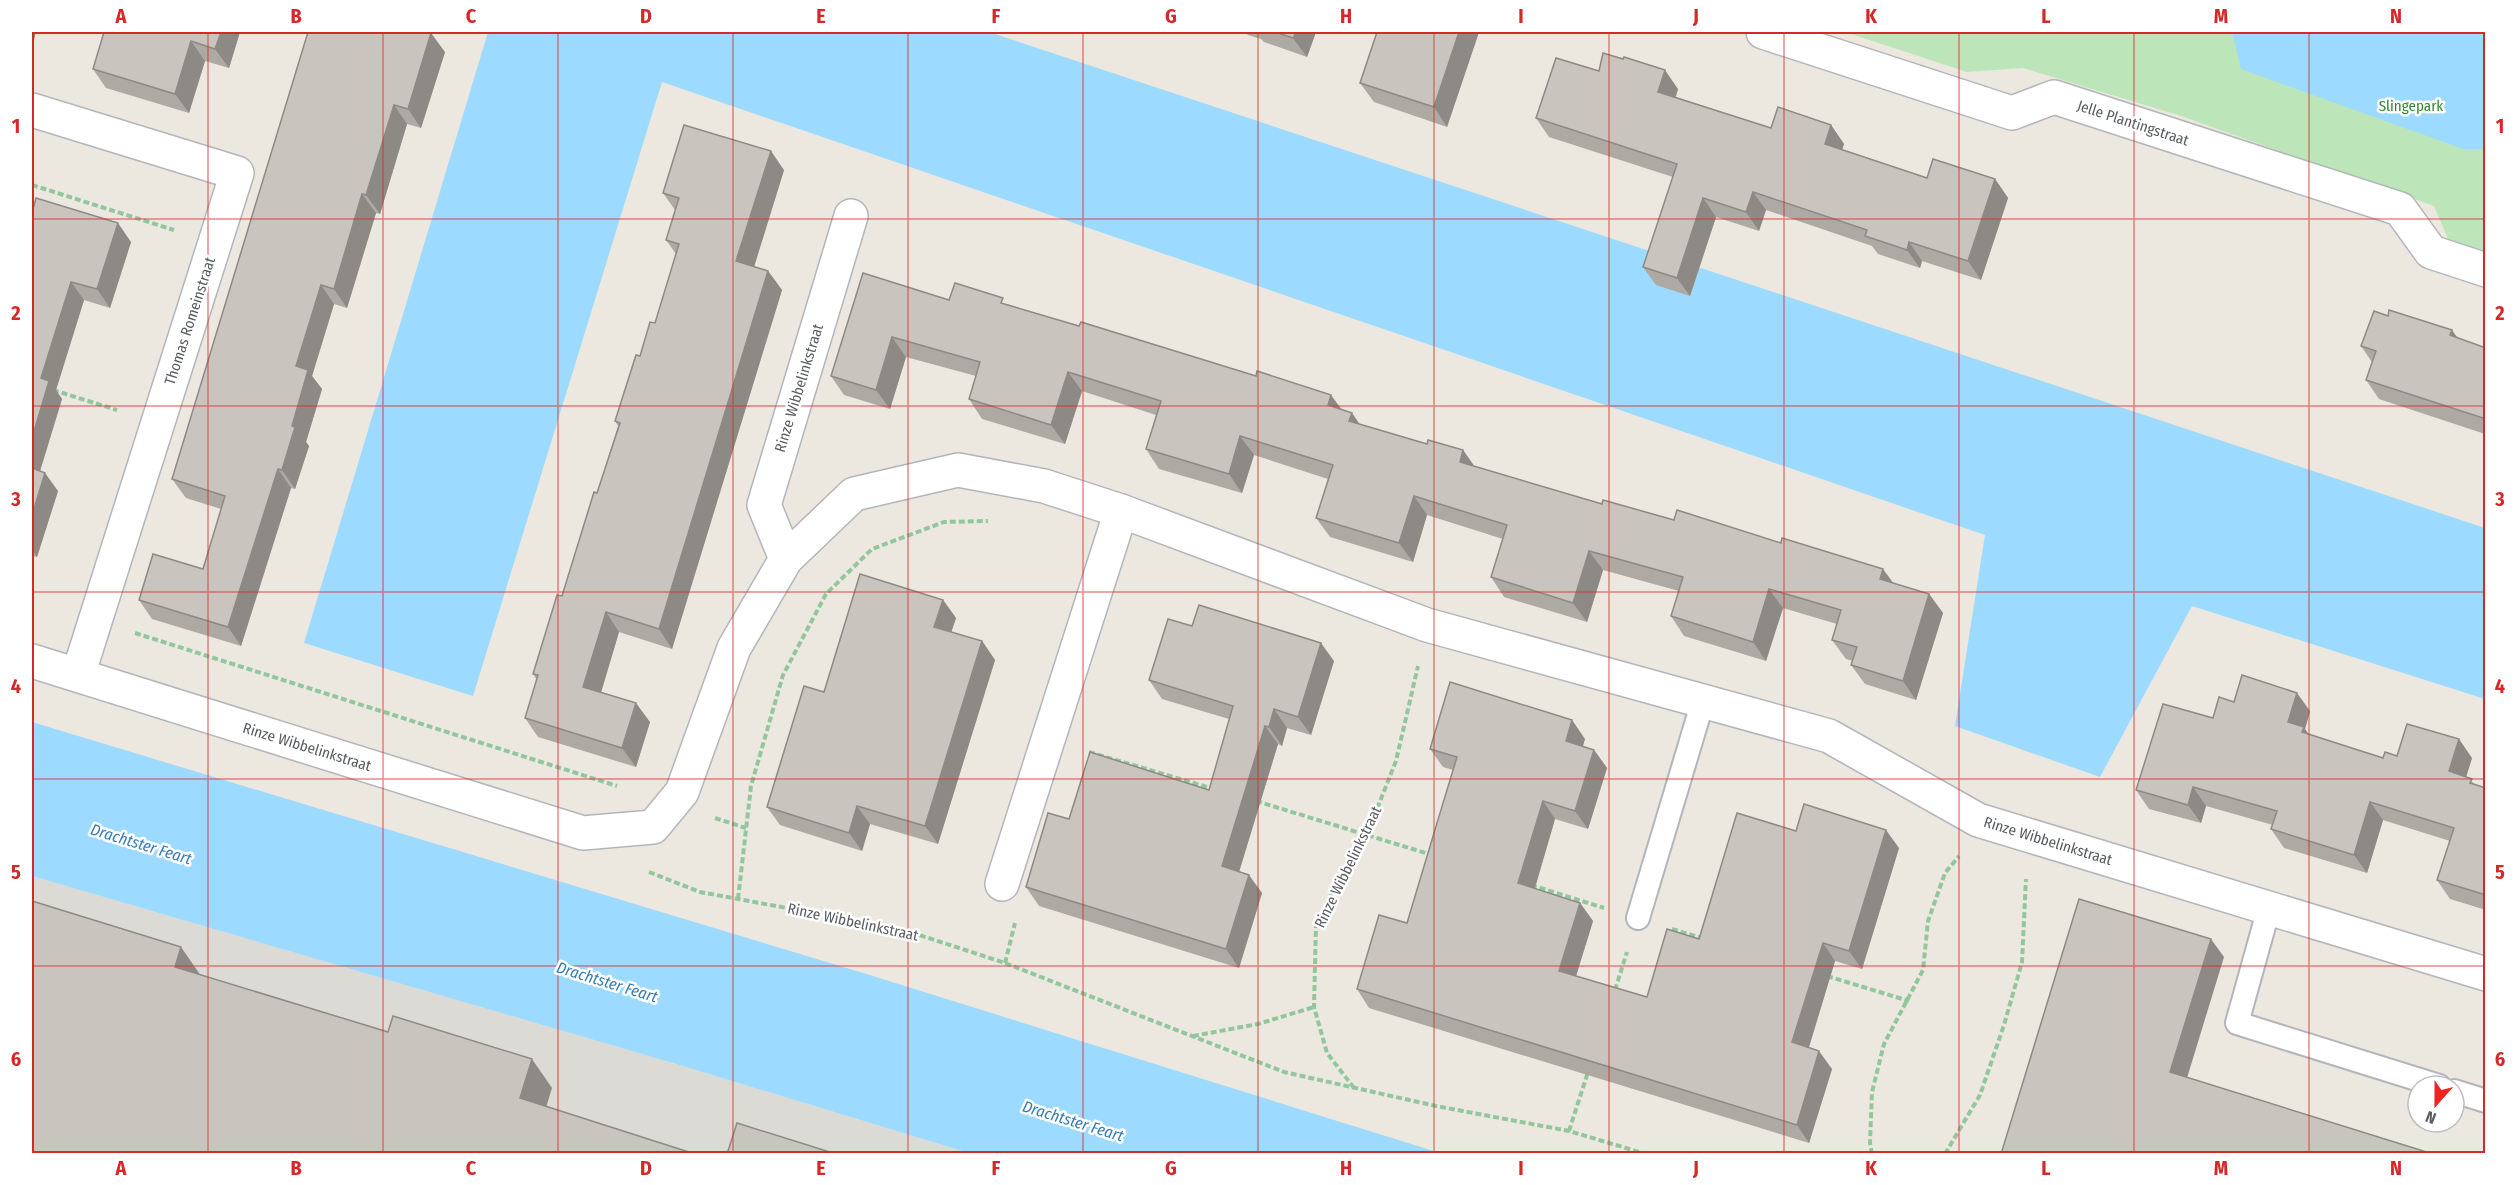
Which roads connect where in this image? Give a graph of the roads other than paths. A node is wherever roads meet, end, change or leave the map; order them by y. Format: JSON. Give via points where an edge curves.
{"nodes":[{"id":1,"x":1763,"y":32,"type":"edge"},
{"id":2,"x":32,"y":110,"type":"edge"},
{"id":3,"x":851,"y":216,"type":"dead end"},
{"id":4,"x":2486,"y":270,"type":"edge"},
{"id":5,"x":1121,"y":511,"type":"junction"},
{"id":6,"x":786,"y":559,"type":"junction"},
{"id":7,"x":32,"y":661,"type":"edge"},
{"id":8,"x":78,"y":675,"type":"junction"},
{"id":9,"x":1703,"y":701,"type":"junction"},
{"id":10,"x":1002,"y":884,"type":"dead end"},
{"id":11,"x":2269,"y":908,"type":"junction"},
{"id":12,"x":1638,"y":918,"type":"road end"},
{"id":13,"x":2486,"y":974,"type":"edge"},
{"id":14,"x":2406,"y":1076,"type":"edge"},
{"id":15,"x":2466,"y":1095,"type":"edge"},
{"id":16,"x":2486,"y":1101,"type":"edge"}],
"edges":[{"from":1,"to":4,"type":"street","name":"Jelle Plantingstraat","via":[[2012,112],[2054,97],[2400,209],[2432,252]]},
{"from":2,"to":8,"type":"street","name":"Thomas Romeinstraat","via":[[237,173]]},
{"from":3,"to":6,"type":"street","name":"Rinze Wibbelinkstraat","via":[[764,506]]},
{"from":5,"to":6,"type":"street","name":"Rinze Wibbelinkstraat","via":[[1044,486],[958,470],[854,494]]},
{"from":5,"to":9,"type":"street","name":"Rinze Wibbelinkstraat","via":[[1428,625]]},
{"from":5,"to":10,"type":"street"},
{"from":6,"to":8,"type":"street","name":"Rinze Wibbelinkstraat","via":[[734,648],[682,792],[653,828],[583,833]]},
{"from":7,"to":8,"type":"street","name":"Rinze Wibbelinkstraat"},
{"from":9,"to":11,"type":"street","name":"Rinze Wibbelinkstraat","via":[[1829,736],[1978,820]]},
{"from":9,"to":12,"type":"lane"},
{"from":11,"to":13,"type":"street","name":"Rinze Wibbelinkstraat"},
{"from":11,"to":14,"type":"lane","via":[[2237,1023]]},
{"from":15,"to":16,"type":"lane"}]}
